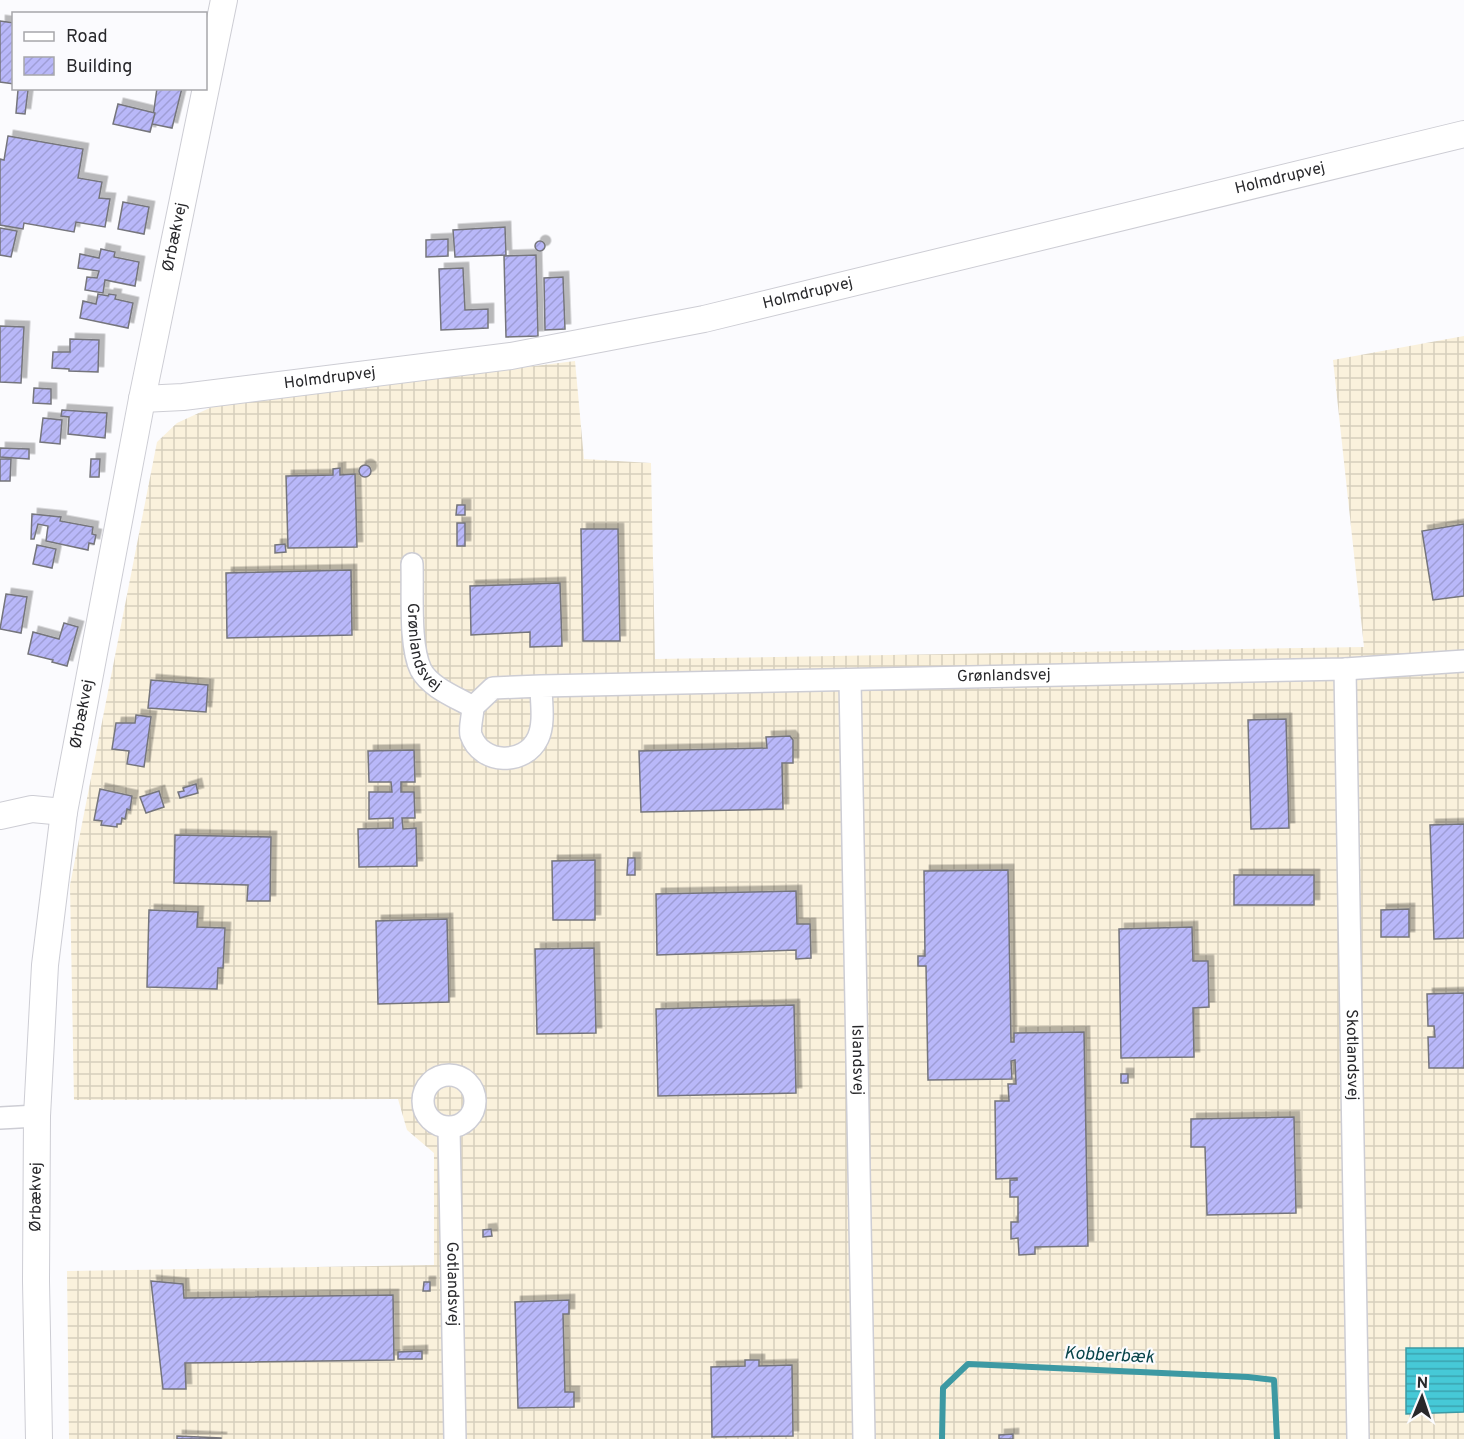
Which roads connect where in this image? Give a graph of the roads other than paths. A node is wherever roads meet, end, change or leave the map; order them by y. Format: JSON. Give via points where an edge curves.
{"nodes":[{"id":1,"x":224,"y":0,"type":"edge"},
{"id":2,"x":207,"y":83,"type":"edge"},
{"id":3,"x":206,"y":90,"type":"edge"},
{"id":4,"x":1464,"y":134,"type":"edge"},
{"id":5,"x":142,"y":399,"type":"junction"},
{"id":6,"x":412,"y":564,"type":"dead end"},
{"id":7,"x":1464,"y":661,"type":"edge"},
{"id":8,"x":1345,"y":669,"type":"junction"},
{"id":9,"x":850,"y":680,"type":"junction"},
{"id":10,"x":541,"y":686,"type":"junction"},
{"id":11,"x":473,"y":707,"type":"junction"},
{"id":12,"x":64,"y":812,"type":"junction"},
{"id":13,"x":0,"y":816,"type":"edge"},
{"id":14,"x":37,"y":1116,"type":"junction"},
{"id":15,"x":0,"y":1118,"type":"edge"},
{"id":16,"x":449,"y":1128,"type":"dead end"},
{"id":17,"x":39,"y":1439,"type":"edge"},
{"id":18,"x":455,"y":1439,"type":"edge"},
{"id":19,"x":864,"y":1439,"type":"edge"},
{"id":20,"x":1358,"y":1439,"type":"edge"}],
"edges":[{"from":1,"to":2,"type":"street","name":"Ørbækvej"},
{"from":3,"to":5,"type":"street","name":"Ørbækvej"},
{"from":4,"to":5,"type":"street","name":"Holmdrupvej","via":[[704,319],[511,356]]},
{"from":5,"to":12,"type":"street","name":"Ørbækvej"},
{"from":6,"to":11,"type":"street","name":"Grønlandsvej","via":[[414,645],[422,671],[438,688]]},
{"from":7,"to":8,"type":"street","name":"Grønlandsvej"},
{"from":8,"to":9,"type":"street","name":"Grønlandsvej"},
{"from":8,"to":20,"type":"street","name":"Skotlandsvej"},
{"from":9,"to":10,"type":"street","name":"Grønlandsvej"},
{"from":9,"to":19,"type":"street","name":"Islandsvej"},
{"from":10,"to":11,"type":"street","name":"Grønlandsvej","via":[[493,688]]},
{"from":10,"to":11,"type":"street","via":[[542,722],[537,739],[525,753],[502,760],[484,754],[471,734]]},
{"from":12,"to":13,"type":"street","via":[[32,809]]},
{"from":12,"to":14,"type":"street","name":"Ørbækvej","via":[[45,965]]},
{"from":14,"to":15,"type":"street"},
{"from":14,"to":17,"type":"street","name":"Ørbækvej"},
{"from":16,"to":18,"type":"street","name":"Gotlandsvej"}]}
